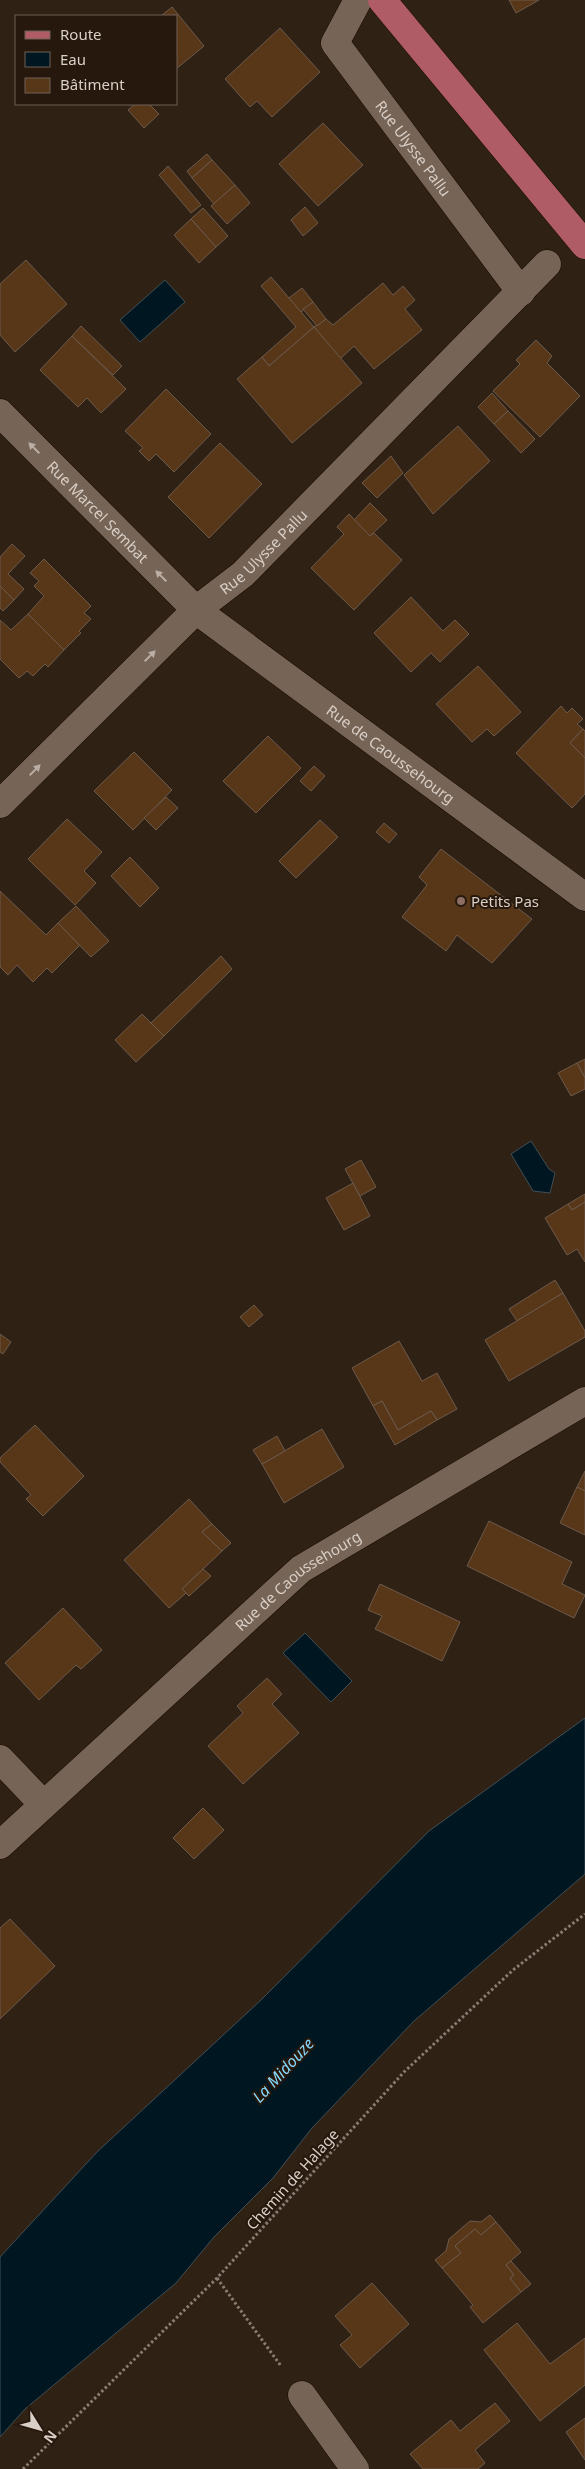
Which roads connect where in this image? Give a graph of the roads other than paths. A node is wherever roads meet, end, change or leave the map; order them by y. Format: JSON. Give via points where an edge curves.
{"nodes":[{"id":1,"x":358,"y":0,"type":"edge"},
{"id":2,"x":382,"y":0,"type":"edge"},
{"id":3,"x":585,"y":245,"type":"edge"},
{"id":4,"x":547,"y":264,"type":"dead end"},
{"id":5,"x":522,"y":292,"type":"junction"},
{"id":6,"x":0,"y":413,"type":"edge"},
{"id":7,"x":196,"y":610,"type":"junction"},
{"id":8,"x":0,"y":804,"type":"edge"},
{"id":9,"x":585,"y":897,"type":"edge"},
{"id":10,"x":585,"y":1401,"type":"edge"},
{"id":11,"x":0,"y":1759,"type":"edge"},
{"id":12,"x":43,"y":1804,"type":"junction"},
{"id":13,"x":0,"y":1845,"type":"edge"},
{"id":14,"x":302,"y":2395,"type":"road end"},
{"id":15,"x":355,"y":2469,"type":"edge"}],
"edges":[{"from":1,"to":5,"type":"street","name":"Rue Ulysse Pallu","via":[[335,43]]},
{"from":2,"to":3,"type":"main road"},
{"from":4,"to":5,"type":"street","name":"Rue Ulysse Pallu"},
{"from":5,"to":7,"type":"street","name":"Rue Ulysse Pallu","via":[[243,574]]},
{"from":7,"to":6,"type":"street","name":"Rue Marcel Sembat","one_way":true},
{"from":8,"to":7,"type":"street","name":"Rue Ulysse Pallu","one_way":true},
{"from":7,"to":9,"type":"street","name":"Rue de Caoussehourg"},
{"from":10,"to":12,"type":"street","name":"Rue de Caoussehourg","via":[[301,1569]]},
{"from":11,"to":12,"type":"street"},
{"from":12,"to":13,"type":"street","name":"Rue de Caoussehourg"},
{"from":14,"to":15,"type":"street"}]}
